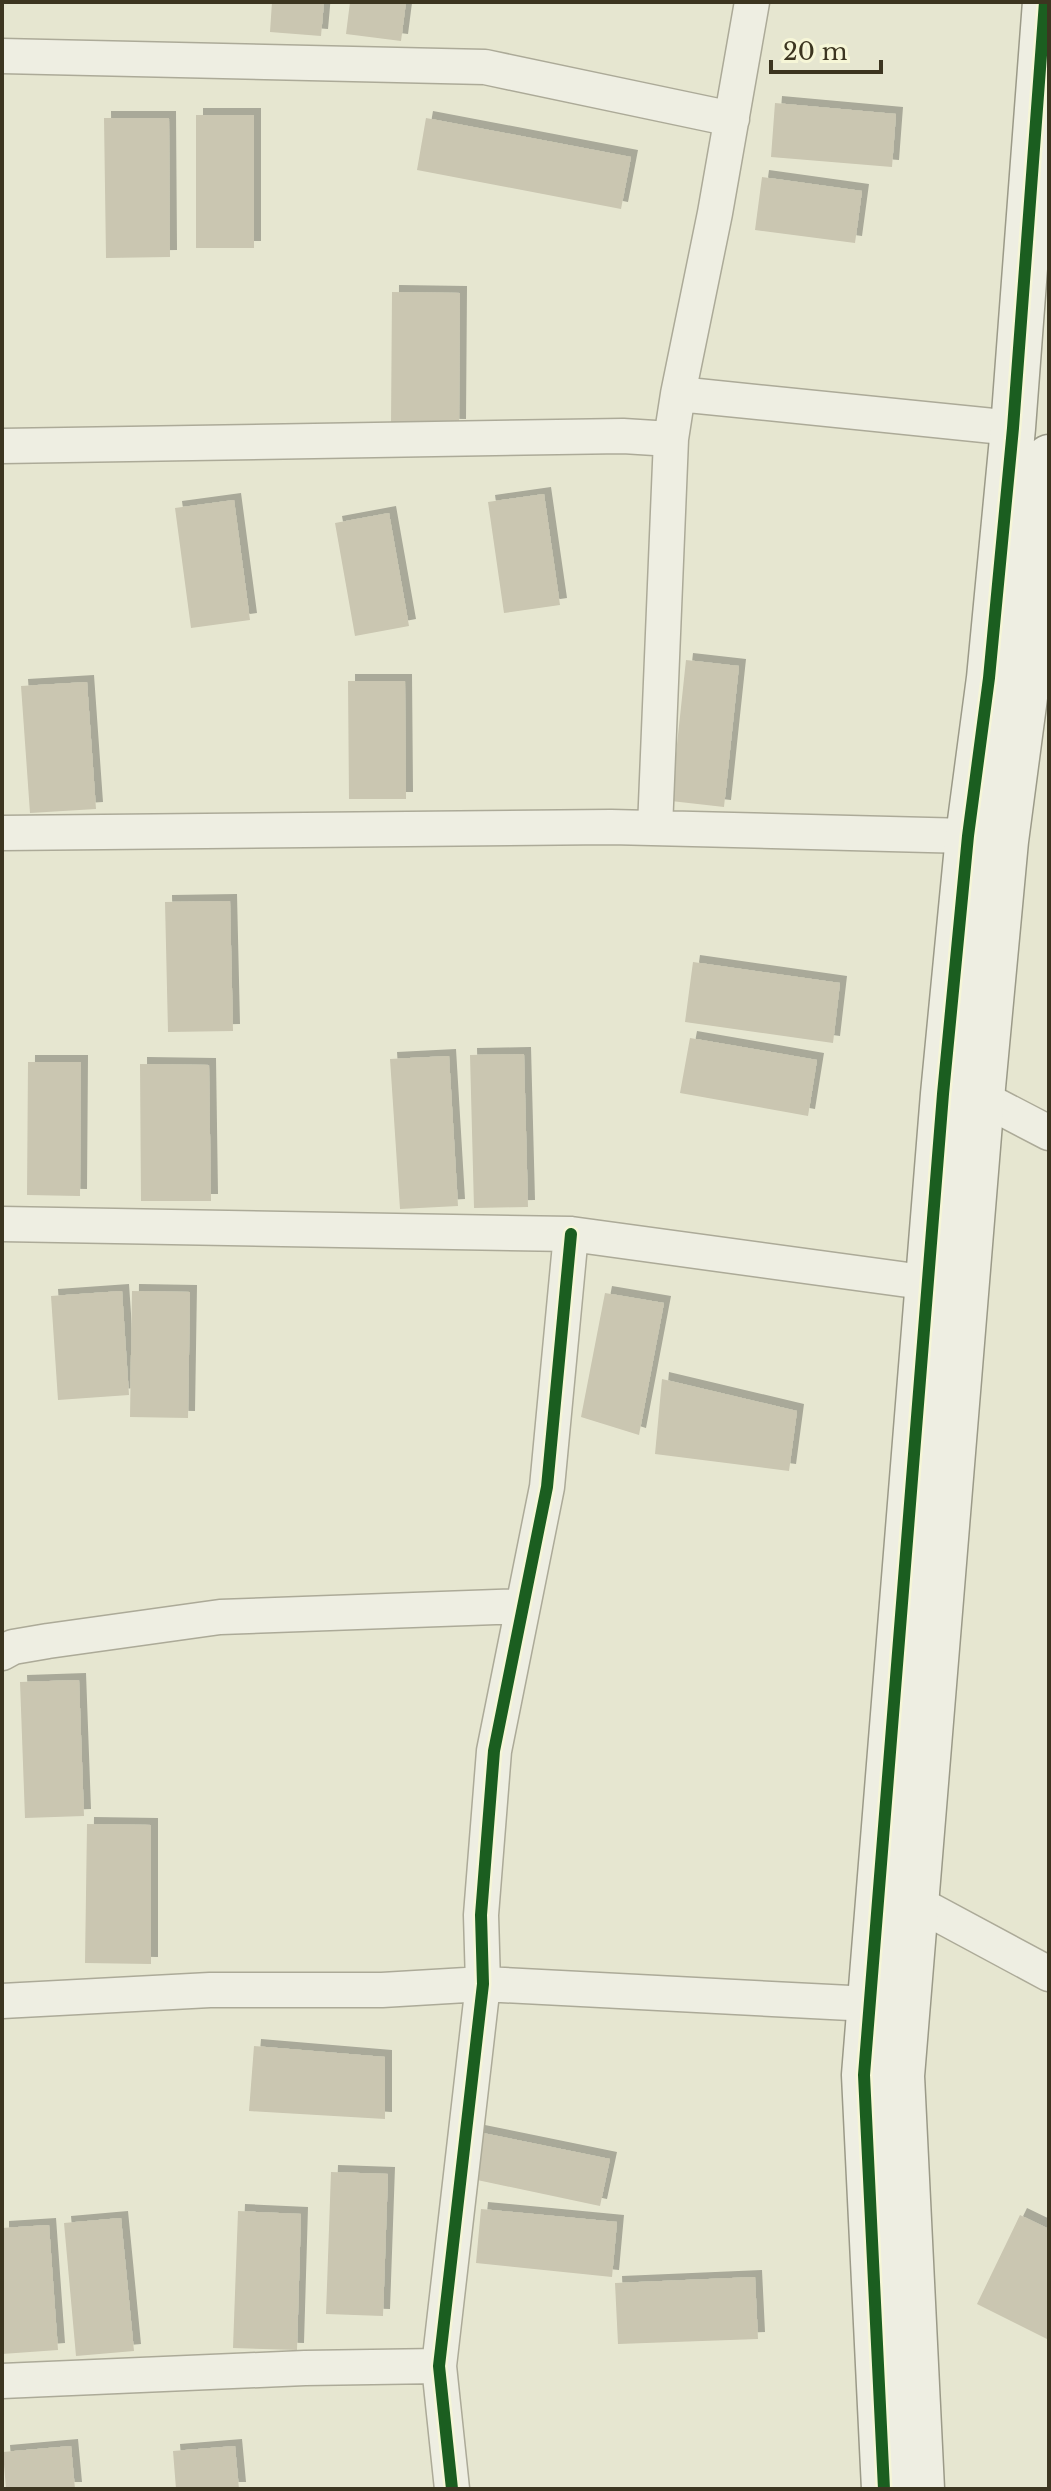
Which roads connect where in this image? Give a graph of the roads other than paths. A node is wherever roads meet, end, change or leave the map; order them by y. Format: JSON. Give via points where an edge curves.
{"nodes":[{"id":1,"x":752,"y":2,"type":"edge"},
{"id":2,"x":1045,"y":2,"type":"edge"},
{"id":3,"x":2,"y":56,"type":"edge"},
{"id":4,"x":732,"y":119,"type":"junction"},
{"id":5,"x":678,"y":394,"type":"junction"},
{"id":6,"x":1013,"y":428,"type":"junction"},
{"id":7,"x":671,"y":439,"type":"junction"},
{"id":8,"x":2,"y":446,"type":"edge"},
{"id":9,"x":1049,"y":457,"type":"edge"},
{"id":10,"x":1038,"y":687,"type":"edge"},
{"id":11,"x":655,"y":828,"type":"junction"},
{"id":12,"x":2,"y":833,"type":"edge"},
{"id":13,"x":968,"y":836,"type":"junction"},
{"id":14,"x":982,"y":1098,"type":"junction"},
{"id":15,"x":1049,"y":1133,"type":"edge"},
{"id":16,"x":2,"y":1224,"type":"edge"},
{"id":17,"x":571,"y":1234,"type":"junction"},
{"id":18,"x":930,"y":1283,"type":"junction"},
{"id":19,"x":523,"y":1606,"type":"junction"},
{"id":20,"x":2,"y":1653,"type":"edge"},
{"id":21,"x":917,"y":1903,"type":"junction"},
{"id":22,"x":1049,"y":1974,"type":"edge"},
{"id":23,"x":483,"y":1984,"type":"junction"},
{"id":24,"x":2,"y":2001,"type":"edge"},
{"id":25,"x":870,"y":2004,"type":"junction"},
{"id":26,"x":439,"y":2366,"type":"junction"},
{"id":27,"x":2,"y":2381,"type":"edge"},
{"id":28,"x":452,"y":2489,"type":"edge"},
{"id":29,"x":884,"y":2489,"type":"edge"},
{"id":30,"x":922,"y":2489,"type":"edge"}],
"edges":[{"from":1,"to":4,"type":"street"},
{"from":2,"to":6,"type":"street"},
{"from":3,"to":4,"type":"street","via":[[485,67]]},
{"from":4,"to":5,"type":"street"},
{"from":5,"to":6,"type":"street"},
{"from":5,"to":7,"type":"street"},
{"from":6,"to":13,"type":"street"},
{"from":7,"to":8,"type":"street"},
{"from":7,"to":11,"type":"street"},
{"from":9,"to":10,"type":"street"},
{"from":10,"to":14,"type":"street","via":[[1006,841]]},
{"from":11,"to":12,"type":"street"},
{"from":11,"to":13,"type":"street"},
{"from":13,"to":18,"type":"street"},
{"from":14,"to":15,"type":"street"},
{"from":14,"to":21,"type":"street"},
{"from":16,"to":17,"type":"street"},
{"from":17,"to":18,"type":"street"},
{"from":17,"to":19,"type":"street","via":[[547,1487]]},
{"from":18,"to":25,"type":"street"},
{"from":19,"to":20,"type":"street","via":[[220,1617],[48,1641]]},
{"from":19,"to":23,"type":"street","via":[[494,1751],[481,1915]]},
{"from":21,"to":22,"type":"street"},
{"from":21,"to":30,"type":"street","via":[[902,2076]]},
{"from":23,"to":24,"type":"street"},
{"from":23,"to":25,"type":"street"},
{"from":23,"to":26,"type":"street"},
{"from":25,"to":29,"type":"street","via":[[864,2075]]},
{"from":26,"to":27,"type":"street"},
{"from":26,"to":28,"type":"street"}]}
